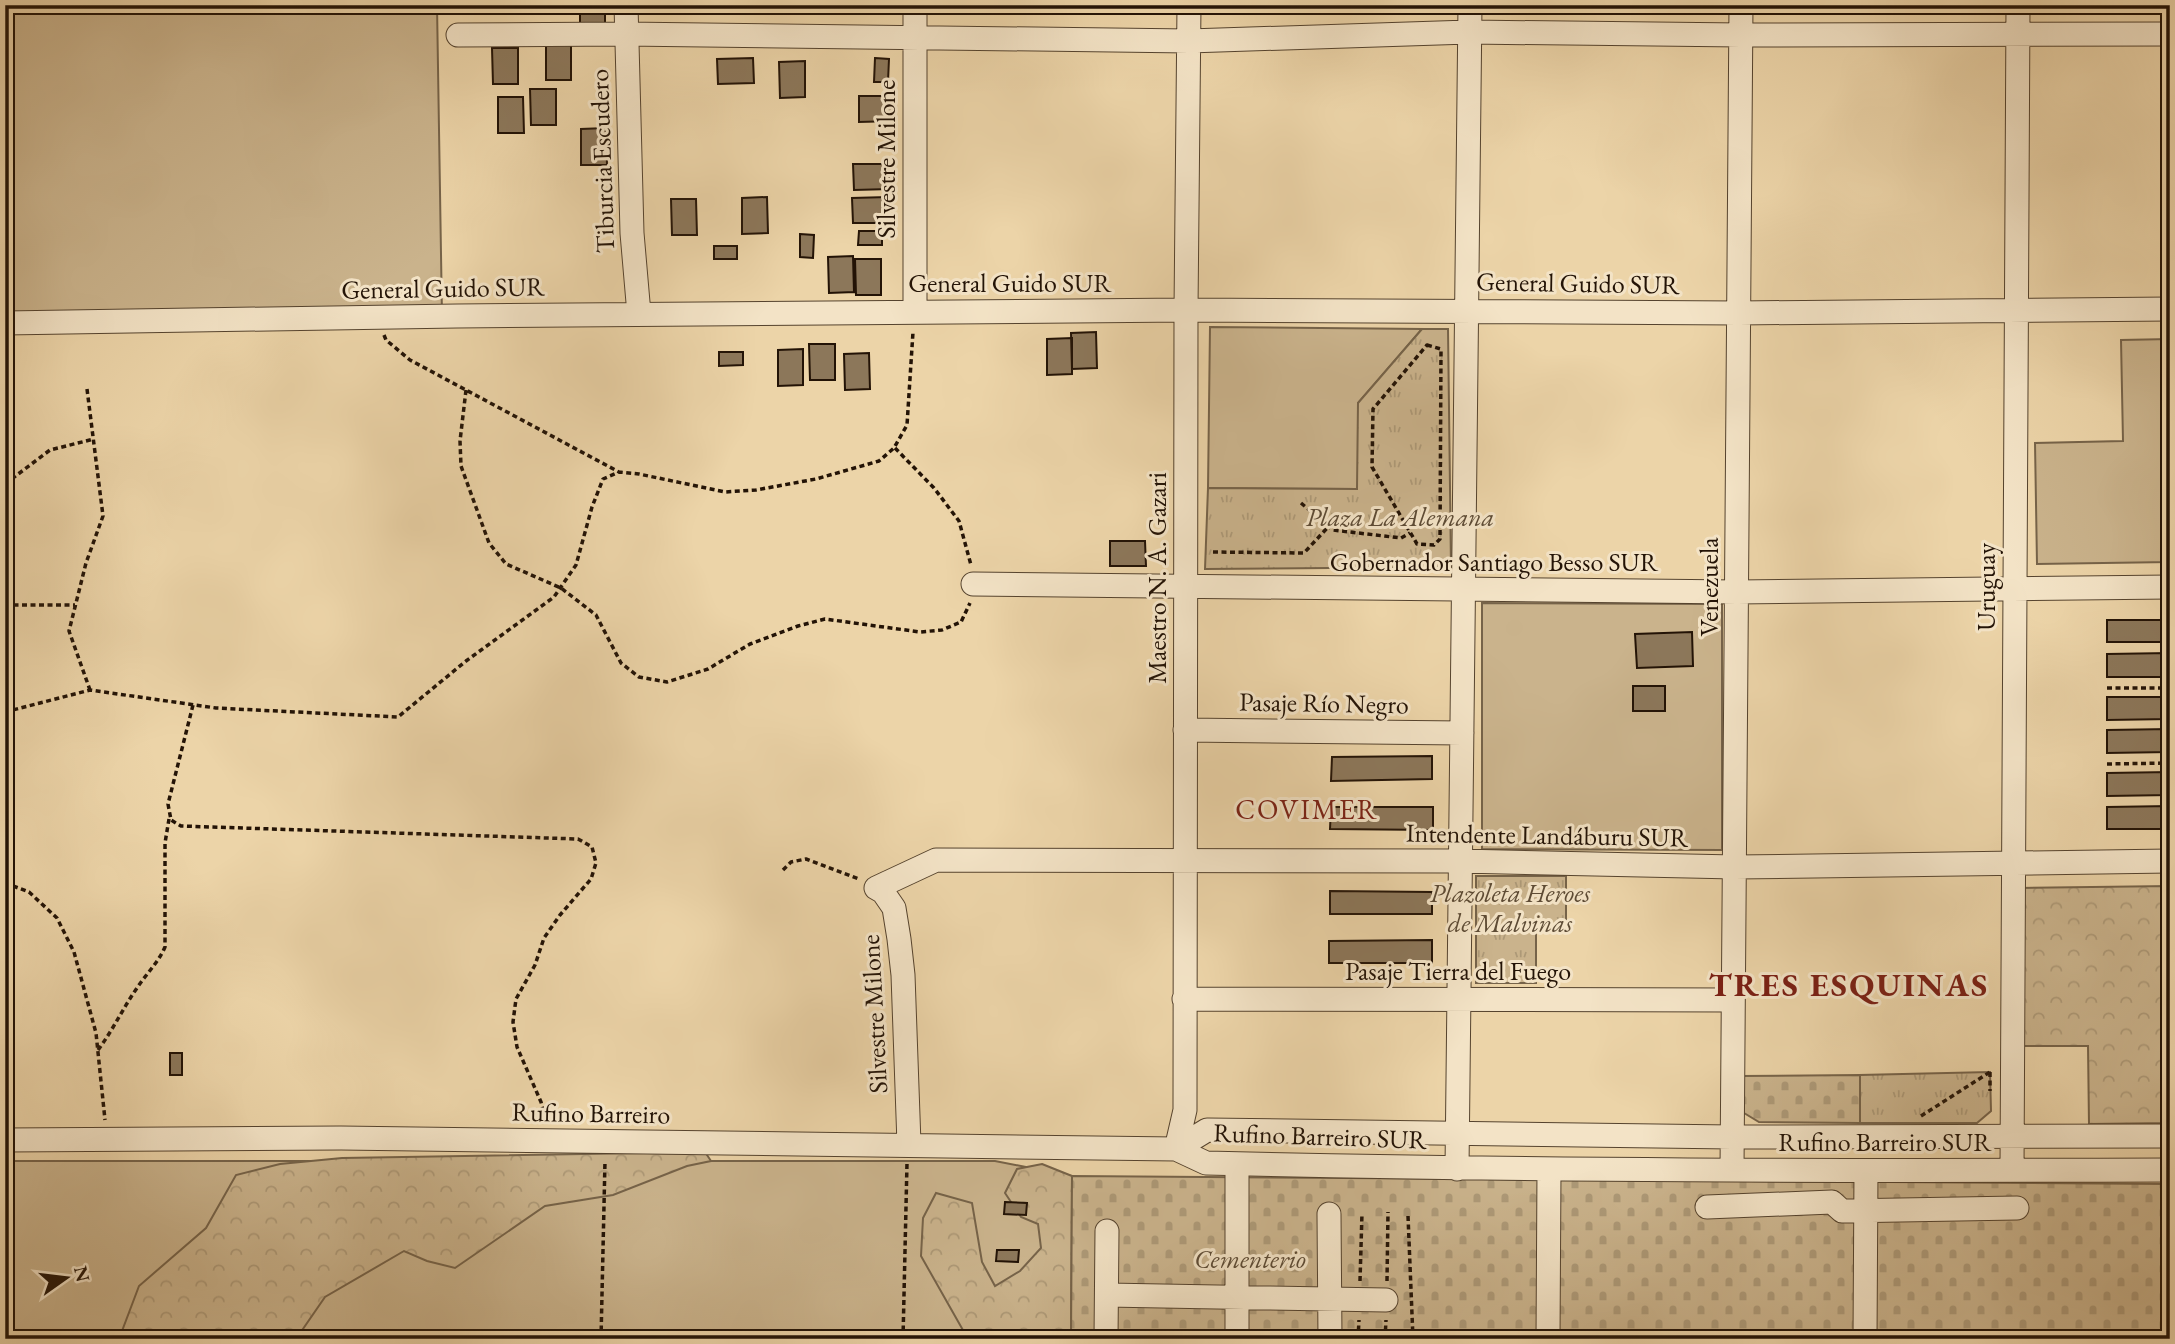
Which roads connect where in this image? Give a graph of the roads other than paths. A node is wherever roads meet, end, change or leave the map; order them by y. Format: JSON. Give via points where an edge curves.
{"nodes":[{"id":1,"x":626,"y":5,"type":"edge"},
{"id":2,"x":915,"y":5,"type":"edge"},
{"id":3,"x":1189,"y":5,"type":"edge"},
{"id":4,"x":1470,"y":5,"type":"edge"},
{"id":5,"x":1741,"y":5,"type":"edge"},
{"id":6,"x":2018,"y":5,"type":"edge"},
{"id":7,"x":1469,"y":32,"type":"junction"},
{"id":8,"x":625,"y":34,"type":"junction"},
{"id":9,"x":2170,"y":34,"type":"edge"},
{"id":10,"x":458,"y":35,"type":"dead end"},
{"id":11,"x":1741,"y":35,"type":"junction"},
{"id":12,"x":2018,"y":36,"type":"junction"},
{"id":13,"x":914,"y":37,"type":"junction"},
{"id":14,"x":1189,"y":41,"type":"junction"},
{"id":15,"x":2170,"y":309,"type":"edge"},
{"id":16,"x":1186,"y":310,"type":"junction"},
{"id":17,"x":1466,"y":310,"type":"junction"},
{"id":18,"x":2016,"y":310,"type":"junction"},
{"id":19,"x":915,"y":312,"type":"junction"},
{"id":20,"x":1739,"y":313,"type":"junction"},
{"id":21,"x":639,"y":314,"type":"junction"},
{"id":22,"x":5,"y":323,"type":"edge"},
{"id":23,"x":973,"y":584,"type":"road end"},
{"id":24,"x":1185,"y":587,"type":"junction"},
{"id":25,"x":2014,"y":587,"type":"junction"},
{"id":26,"x":2170,"y":587,"type":"edge"},
{"id":27,"x":1463,"y":590,"type":"junction"},
{"id":28,"x":1737,"y":592,"type":"junction"},
{"id":29,"x":1185,"y":730,"type":"junction"},
{"id":30,"x":1462,"y":733,"type":"junction"},
{"id":31,"x":1184,"y":859,"type":"junction"},
{"id":32,"x":1460,"y":861,"type":"junction"},
{"id":33,"x":2170,"y":861,"type":"edge"},
{"id":34,"x":2013,"y":862,"type":"junction"},
{"id":35,"x":1735,"y":867,"type":"junction"},
{"id":36,"x":876,"y":888,"type":"joint"},
{"id":37,"x":1184,"y":999,"type":"junction"},
{"id":38,"x":1459,"y":999,"type":"junction"},
{"id":39,"x":1733,"y":1000,"type":"junction"},
{"id":40,"x":1458,"y":1133,"type":"junction"},
{"id":41,"x":2014,"y":1136,"type":"junction"},
{"id":42,"x":2170,"y":1136,"type":"edge"},
{"id":43,"x":1732,"y":1137,"type":"junction"},
{"id":44,"x":5,"y":1140,"type":"edge"},
{"id":45,"x":1176,"y":1149,"type":"junction"},
{"id":46,"x":908,"y":1153,"type":"junction"},
{"id":47,"x":1237,"y":1164,"type":"junction"},
{"id":48,"x":1457,"y":1169,"type":"junction"},
{"id":49,"x":1549,"y":1170,"type":"junction"},
{"id":50,"x":1732,"y":1170,"type":"junction"},
{"id":51,"x":2012,"y":1170,"type":"junction"},
{"id":52,"x":2170,"y":1170,"type":"edge"},
{"id":53,"x":1866,"y":1171,"type":"junction"},
{"id":54,"x":1707,"y":1207,"type":"dead end"},
{"id":55,"x":2017,"y":1208,"type":"dead end"},
{"id":56,"x":1865,"y":1211,"type":"junction"},
{"id":57,"x":1329,"y":1214,"type":"dead end"},
{"id":58,"x":1107,"y":1231,"type":"dead end"},
{"id":59,"x":1107,"y":1295,"type":"junction"},
{"id":60,"x":1237,"y":1299,"type":"junction"},
{"id":61,"x":1329,"y":1299,"type":"junction"},
{"id":62,"x":1386,"y":1300,"type":"road end"},
{"id":63,"x":1106,"y":1339,"type":"edge"},
{"id":64,"x":1237,"y":1339,"type":"edge"},
{"id":65,"x":1330,"y":1339,"type":"edge"},
{"id":66,"x":1548,"y":1339,"type":"edge"},
{"id":67,"x":1865,"y":1339,"type":"edge"}],
"edges":[{"from":1,"to":8,"type":"street","name":"Tiburcia Escudero"},
{"from":2,"to":13,"type":"street","name":"Silvestre Milone"},
{"from":3,"to":14,"type":"street","name":"Maestro N. A. Gazari"},
{"from":4,"to":7,"type":"street"},
{"from":5,"to":11,"type":"street","name":"Venezuela"},
{"from":6,"to":12,"type":"street","name":"Uruguay"},
{"from":7,"to":11,"type":"street"},
{"from":7,"to":14,"type":"street"},
{"from":7,"to":17,"type":"street"},
{"from":8,"to":10,"type":"street"},
{"from":8,"to":13,"type":"street"},
{"from":8,"to":21,"type":"street","name":"Tiburcia Escudero"},
{"from":9,"to":12,"type":"street"},
{"from":11,"to":12,"type":"street"},
{"from":11,"to":20,"type":"street","name":"Venezuela"},
{"from":12,"to":18,"type":"street","name":"Uruguay"},
{"from":13,"to":14,"type":"street"},
{"from":13,"to":19,"type":"street","name":"Silvestre Milone"},
{"from":14,"to":16,"type":"street","name":"Maestro N. A. Gazari"},
{"from":15,"to":18,"type":"street","name":"General Guido SUR"},
{"from":16,"to":17,"type":"street","name":"General Guido SUR"},
{"from":16,"to":19,"type":"street","name":"General Guido SUR"},
{"from":16,"to":24,"type":"street","name":"Maestro N. A. Gazari"},
{"from":17,"to":20,"type":"street","name":"General Guido SUR"},
{"from":17,"to":27,"type":"street"},
{"from":18,"to":20,"type":"street","name":"General Guido SUR"},
{"from":18,"to":25,"type":"street","name":"Uruguay"},
{"from":19,"to":21,"type":"street","name":"General Guido SUR"},
{"from":20,"to":28,"type":"street","name":"Venezuela"},
{"from":21,"to":22,"type":"street","name":"General Guido SUR"},
{"from":23,"to":24,"type":"street","name":"Gobernador Santiago Besso SUR"},
{"from":24,"to":27,"type":"street","name":"Gobernador Santiago Besso SUR"},
{"from":24,"to":29,"type":"street","name":"Maestro N. A. Gazari"},
{"from":25,"to":26,"type":"street","name":"Gobernador Santiago Besso SUR"},
{"from":25,"to":28,"type":"street","name":"Gobernador Santiago Besso SUR"},
{"from":25,"to":34,"type":"street","name":"Uruguay"},
{"from":27,"to":28,"type":"street","name":"Gobernador Santiago Besso SUR"},
{"from":27,"to":30,"type":"street"},
{"from":28,"to":35,"type":"street","name":"Venezuela"},
{"from":29,"to":30,"type":"street","name":"Pasaje Río Negro"},
{"from":29,"to":31,"type":"street","name":"Maestro N. A. Gazari"},
{"from":30,"to":32,"type":"street"},
{"from":31,"to":32,"type":"street","name":"Intendente Landáburu SUR"},
{"from":31,"to":36,"type":"street","name":"Intendente Landáburu SUR","via":[[936,860]]},
{"from":31,"to":37,"type":"street","name":"Maestro N. A. Gazari"},
{"from":32,"to":35,"type":"street","name":"Intendente Landáburu SUR"},
{"from":32,"to":38,"type":"street"},
{"from":33,"to":34,"type":"street","name":"Intendente Landáburu SUR"},
{"from":34,"to":35,"type":"street","name":"Intendente Landáburu SUR"},
{"from":34,"to":41,"type":"street","name":"Uruguay"},
{"from":35,"to":39,"type":"street","name":"Venezuela"},
{"from":36,"to":46,"type":"street","name":"Silvestre Milone","via":[[894,908],[899,939]]},
{"from":37,"to":38,"type":"street","name":"Pasaje Tierra del Fuego"},
{"from":37,"to":45,"type":"street","name":"Maestro N. A. Gazari","via":[[1185,1110]]},
{"from":38,"to":39,"type":"street","name":"Pasaje Tierra del Fuego"},
{"from":38,"to":40,"type":"street"},
{"from":39,"to":43,"type":"street","name":"Venezuela"},
{"from":40,"to":43,"type":"street","name":"Rufino Barreiro SUR"},
{"from":40,"to":45,"type":"street","name":"Rufino Barreiro SUR","via":[[1206,1130]]},
{"from":40,"to":48,"type":"street"},
{"from":41,"to":42,"type":"street"},
{"from":41,"to":43,"type":"street","name":"Rufino Barreiro SUR"},
{"from":41,"to":51,"type":"street","name":"Uruguay"},
{"from":43,"to":50,"type":"street","name":"Venezuela"},
{"from":44,"to":46,"type":"street","name":"Rufino Barreiro","via":[[341,1138]]},
{"from":45,"to":46,"type":"street","name":"Rufino Barreiro"},
{"from":45,"to":47,"type":"street","name":"Rufino Barreiro SUR","via":[[1206,1163]]},
{"from":47,"to":48,"type":"street","name":"Rufino Barreiro SUR"},
{"from":47,"to":60,"type":"street"},
{"from":48,"to":49,"type":"street","name":"Rufino Barreiro SUR"},
{"from":49,"to":50,"type":"street","name":"Rufino Barreiro SUR"},
{"from":49,"to":66,"type":"street"},
{"from":50,"to":53,"type":"street","name":"Rufino Barreiro SUR"},
{"from":51,"to":52,"type":"street"},
{"from":51,"to":53,"type":"street","name":"Rufino Barreiro SUR"},
{"from":53,"to":56,"type":"street"},
{"from":54,"to":56,"type":"street","via":[[1832,1202],[1843,1211]]},
{"from":55,"to":56,"type":"street"},
{"from":56,"to":67,"type":"street"},
{"from":57,"to":61,"type":"street"},
{"from":58,"to":59,"type":"street"},
{"from":59,"to":60,"type":"street"},
{"from":59,"to":63,"type":"street"},
{"from":60,"to":61,"type":"street"},
{"from":60,"to":64,"type":"street"},
{"from":61,"to":62,"type":"street"},
{"from":61,"to":65,"type":"street"}]}
